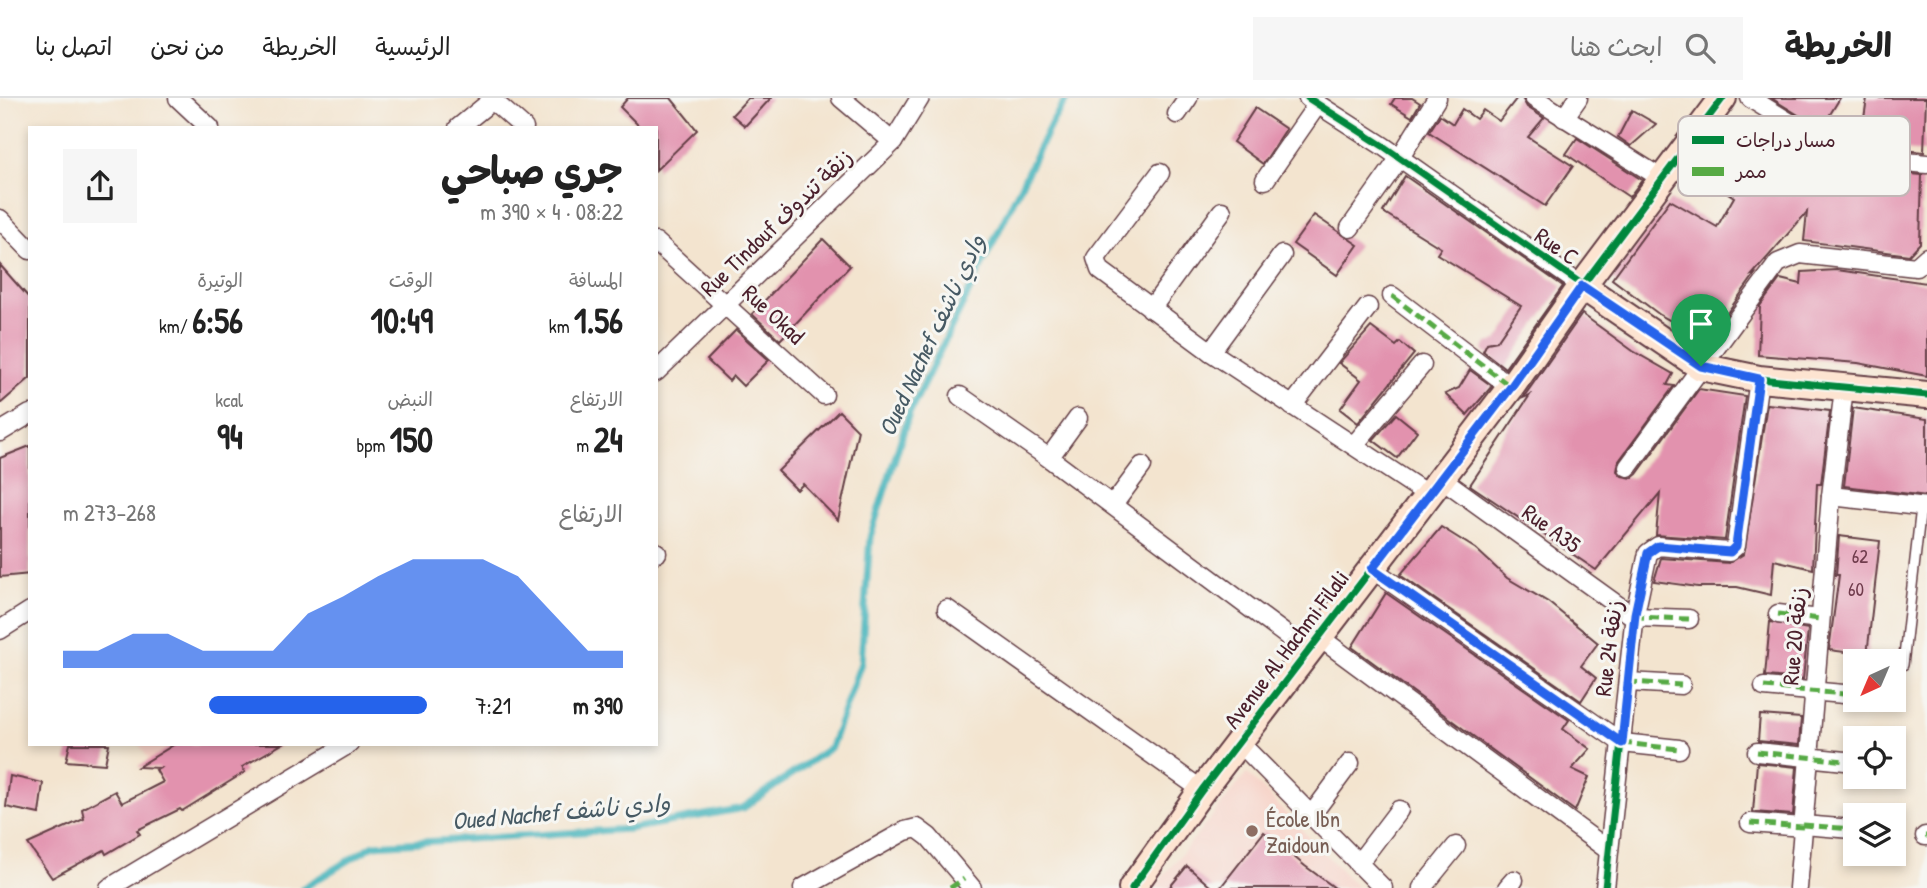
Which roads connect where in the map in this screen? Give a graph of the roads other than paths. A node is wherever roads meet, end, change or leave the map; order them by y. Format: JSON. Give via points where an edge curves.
{"nodes":[{"id":1,"x":178,"y":98,"type":"edge"},
{"id":2,"x":841,"y":98,"type":"edge"},
{"id":3,"x":920,"y":98,"type":"edge"},
{"id":4,"x":1188,"y":98,"type":"edge"},
{"id":5,"x":1437,"y":98,"type":"edge"},
{"id":6,"x":1534,"y":98,"type":"edge"},
{"id":7,"x":1578,"y":98,"type":"edge"},
{"id":8,"x":1723,"y":98,"type":"edge"},
{"id":9,"x":1750,"y":98,"type":"edge"},
{"id":10,"x":493,"y":99,"type":"edge"},
{"id":11,"x":1313,"y":101,"type":"edge"},
{"id":12,"x":1177,"y":114,"type":"dead end"},
{"id":13,"x":1710,"y":116,"type":"edge"},
{"id":14,"x":1779,"y":116,"type":"edge"},
{"id":15,"x":1564,"y":118,"type":"junction"},
{"id":16,"x":208,"y":126,"type":"edge"},
{"id":17,"x":460,"y":126,"type":"edge"},
{"id":18,"x":522,"y":126,"type":"edge"},
{"id":19,"x":892,"y":142,"type":"junction"},
{"id":20,"x":1399,"y":159,"type":"junction"},
{"id":21,"x":1678,"y":161,"type":"edge"},
{"id":22,"x":1160,"y":173,"type":"dead end"},
{"id":23,"x":1265,"y":180,"type":"dead end"},
{"id":24,"x":1664,"y":180,"type":"junction"},
{"id":25,"x":1222,"y":211,"type":"dead end"},
{"id":26,"x":0,"y":219,"type":"edge"},
{"id":27,"x":1350,"y":228,"type":"dead end"},
{"id":28,"x":658,"y":244,"type":"edge"},
{"id":29,"x":28,"y":248,"type":"edge"},
{"id":30,"x":1282,"y":255,"type":"dead end"},
{"id":31,"x":1927,"y":257,"type":"edge"},
{"id":32,"x":1582,"y":286,"type":"junction"},
{"id":33,"x":1392,"y":296,"type":"dead end"},
{"id":34,"x":727,"y":304,"type":"junction"},
{"id":35,"x":1368,"y":307,"type":"dead end"},
{"id":36,"x":1151,"y":309,"type":"junction"},
{"id":37,"x":1211,"y":352,"type":"junction"},
{"id":38,"x":1422,"y":365,"type":"dead end"},
{"id":39,"x":1701,"y":366,"type":"junction"},
{"id":40,"x":658,"y":370,"type":"edge"},
{"id":41,"x":1759,"y":379,"type":"junction"},
{"id":42,"x":1511,"y":387,"type":"junction"},
{"id":43,"x":1844,"y":388,"type":"junction"},
{"id":44,"x":824,"y":395,"type":"dead end"},
{"id":45,"x":1927,"y":395,"type":"edge"},
{"id":46,"x":960,"y":396,"type":"dead end"},
{"id":47,"x":1292,"y":406,"type":"junction"},
{"id":48,"x":28,"y":415,"type":"edge"},
{"id":49,"x":1078,"y":418,"type":"dead end"},
{"id":50,"x":0,"y":432,"type":"edge"},
{"id":51,"x":1354,"y":445,"type":"junction"},
{"id":52,"x":1049,"y":458,"type":"junction"},
{"id":53,"x":1142,"y":466,"type":"dead end"},
{"id":54,"x":1628,"y":467,"type":"dead end"},
{"id":55,"x":1436,"y":487,"type":"junction"},
{"id":56,"x":1830,"y":496,"type":"junction"},
{"id":57,"x":1113,"y":505,"type":"junction"},
{"id":58,"x":1924,"y":507,"type":"edge"},
{"id":59,"x":1372,"y":569,"type":"junction"},
{"id":60,"x":947,"y":609,"type":"dead end"},
{"id":61,"x":28,"y":612,"type":"edge"},
{"id":62,"x":1778,"y":614,"type":"dead end"},
{"id":63,"x":1634,"y":617,"type":"junction"},
{"id":64,"x":1689,"y":619,"type":"dead end"},
{"id":65,"x":1820,"y":619,"type":"junction"},
{"id":66,"x":0,"y":630,"type":"edge"},
{"id":67,"x":1314,"y":645,"type":"junction"},
{"id":68,"x":1905,"y":649,"type":"edge"},
{"id":69,"x":1628,"y":682,"type":"junction"},
{"id":70,"x":1681,"y":685,"type":"dead end"},
{"id":71,"x":1764,"y":687,"type":"dead end"},
{"id":72,"x":1814,"y":692,"type":"junction"},
{"id":73,"x":1843,"y":694,"type":"edge"},
{"id":74,"x":1239,"y":742,"type":"junction"},
{"id":75,"x":1622,"y":743,"type":"junction"},
{"id":76,"x":346,"y":746,"type":"edge"},
{"id":77,"x":1679,"y":749,"type":"dead end"},
{"id":78,"x":1757,"y":752,"type":"dead end"},
{"id":79,"x":1808,"y":757,"type":"junction"},
{"id":80,"x":1843,"y":761,"type":"edge"},
{"id":81,"x":1350,"y":763,"type":"dead end"},
{"id":82,"x":1202,"y":790,"type":"junction"},
{"id":83,"x":1399,"y":810,"type":"dead end"},
{"id":84,"x":1310,"y":817,"type":"junction"},
{"id":85,"x":1750,"y":823,"type":"dead end"},
{"id":86,"x":1803,"y":826,"type":"junction"},
{"id":87,"x":1843,"y":828,"type":"edge"},
{"id":88,"x":1456,"y":846,"type":"dead end"},
{"id":89,"x":1608,"y":850,"type":"junction"},
{"id":90,"x":1358,"y":864,"type":"junction"},
{"id":91,"x":962,"y":885,"type":"edge"},
{"id":92,"x":109,"y":888,"type":"edge"},
{"id":93,"x":803,"y":888,"type":"edge"},
{"id":94,"x":1132,"y":888,"type":"edge"},
{"id":95,"x":1383,"y":888,"type":"edge"},
{"id":96,"x":1422,"y":888,"type":"edge"},
{"id":97,"x":1605,"y":888,"type":"edge"},
{"id":98,"x":1797,"y":888,"type":"edge"}],
"edges":[{"from":1,"to":16,"type":"street"},
{"from":2,"to":19,"type":"street"},
{"from":3,"to":19,"type":"street","name":"Rue Tindouf زنقة تندوف"},
{"from":4,"to":12,"type":"street"},
{"from":5,"to":20,"type":"street"},
{"from":6,"to":15,"type":"street"},
{"from":7,"to":15,"type":"street"},
{"from":8,"to":13,"type":"street","name":"Avenue Al Hachmi Filali"},
{"from":9,"to":14,"type":"street"},
{"from":10,"to":17,"type":"street"},
{"from":10,"to":18,"type":"street"},
{"from":11,"to":20,"type":"street","name":"Rue C"},
{"from":11,"to":23,"type":"street"},
{"from":15,"to":24,"type":"street"},
{"from":19,"to":34,"type":"street","name":"Rue Tindouf زنقة تندوف"},
{"from":20,"to":27,"type":"street"},
{"from":20,"to":32,"type":"street","name":"Rue C"},
{"from":21,"to":24,"type":"street","name":"Avenue Al Hachmi Filali"},
{"from":22,"to":36,"type":"street","name":"Rue A35","via":[[1096,261],[1100,270]]},
{"from":24,"to":32,"type":"street","name":"Avenue Al Hachmi Filali"},
{"from":25,"to":36,"type":"street"},
{"from":26,"to":29,"type":"street"},
{"from":28,"to":34,"type":"street","name":"Rue Okad"},
{"from":30,"to":37,"type":"street"},
{"from":31,"to":39,"type":"street","via":[[1916,267],[1800,254],[1778,264]]},
{"from":32,"to":39,"type":"street","name":"Rue C"},
{"from":32,"to":42,"type":"street","name":"Avenue Al Hachmi Filali"},
{"from":33,"to":42,"type":"street"},
{"from":34,"to":40,"type":"street","name":"Rue Tindouf زنقة تندوف"},
{"from":34,"to":44,"type":"street","name":"Rue Okad"},
{"from":35,"to":47,"type":"street"},
{"from":36,"to":37,"type":"street","name":"Rue A35"},
{"from":37,"to":47,"type":"street","name":"Rue A35"},
{"from":38,"to":51,"type":"street"},
{"from":39,"to":41,"type":"street","name":"Rue C"},
{"from":39,"to":54,"type":"street"},
{"from":41,"to":43,"type":"street","name":"Rue C"},
{"from":41,"to":63,"type":"street","name":"Rue 24 زنقة","via":[[1736,546],[1730,552],[1658,546],[1648,553]]},
{"from":42,"to":55,"type":"street","name":"Avenue Al Hachmi Filali"},
{"from":43,"to":45,"type":"street","name":"Rue C"},
{"from":43,"to":56,"type":"street","name":"Rue 20 زنقة"},
{"from":46,"to":52,"type":"street"},
{"from":47,"to":51,"type":"street","name":"Rue A35"},
{"from":48,"to":50,"type":"street"},
{"from":49,"to":52,"type":"street"},
{"from":51,"to":55,"type":"street","name":"Rue A35"},
{"from":52,"to":57,"type":"street"},
{"from":53,"to":57,"type":"street"},
{"from":55,"to":59,"type":"street","name":"Avenue Al Hachmi Filali"},
{"from":55,"to":63,"type":"street","name":"Rue A35"},
{"from":56,"to":58,"type":"street"},
{"from":56,"to":65,"type":"street","name":"Rue 20 زنقة"},
{"from":57,"to":67,"type":"street"},
{"from":58,"to":68,"type":"lane"},
{"from":59,"to":67,"type":"street","name":"Avenue Al Hachmi Filali"},
{"from":59,"to":75,"type":"street"},
{"from":60,"to":82,"type":"street"},
{"from":61,"to":66,"type":"street"},
{"from":62,"to":65,"type":"street"},
{"from":63,"to":64,"type":"street"},
{"from":63,"to":69,"type":"street","name":"Rue 24 زنقة"},
{"from":65,"to":72,"type":"street","name":"Rue 20 زنقة"},
{"from":67,"to":74,"type":"street","name":"Avenue Al Hachmi Filali"},
{"from":67,"to":89,"type":"street"},
{"from":69,"to":70,"type":"street"},
{"from":69,"to":75,"type":"street","name":"Rue 24 زنقة"},
{"from":71,"to":72,"type":"street"},
{"from":72,"to":73,"type":"street"},
{"from":72,"to":79,"type":"street","name":"Rue 20 زنقة"},
{"from":74,"to":82,"type":"street","name":"Avenue Al Hachmi Filali"},
{"from":74,"to":84,"type":"street"},
{"from":75,"to":77,"type":"street"},
{"from":75,"to":89,"type":"street","name":"Rue 24 زنقة"},
{"from":76,"to":92,"type":"street"},
{"from":78,"to":79,"type":"street"},
{"from":79,"to":80,"type":"street"},
{"from":79,"to":86,"type":"street","name":"Rue 20 زنقة"},
{"from":81,"to":84,"type":"street"},
{"from":82,"to":94,"type":"street","name":"Avenue Al Hachmi Filali"},
{"from":83,"to":90,"type":"street"},
{"from":84,"to":90,"type":"street"},
{"from":85,"to":86,"type":"street"},
{"from":86,"to":87,"type":"street"},
{"from":86,"to":98,"type":"street","name":"Rue 20 زنقة"},
{"from":88,"to":96,"type":"street"},
{"from":89,"to":97,"type":"street","name":"Rue 24 زنقة"},
{"from":90,"to":95,"type":"street"},
{"from":91,"to":93,"type":"street","via":[[929,837],[917,828]]}]}
